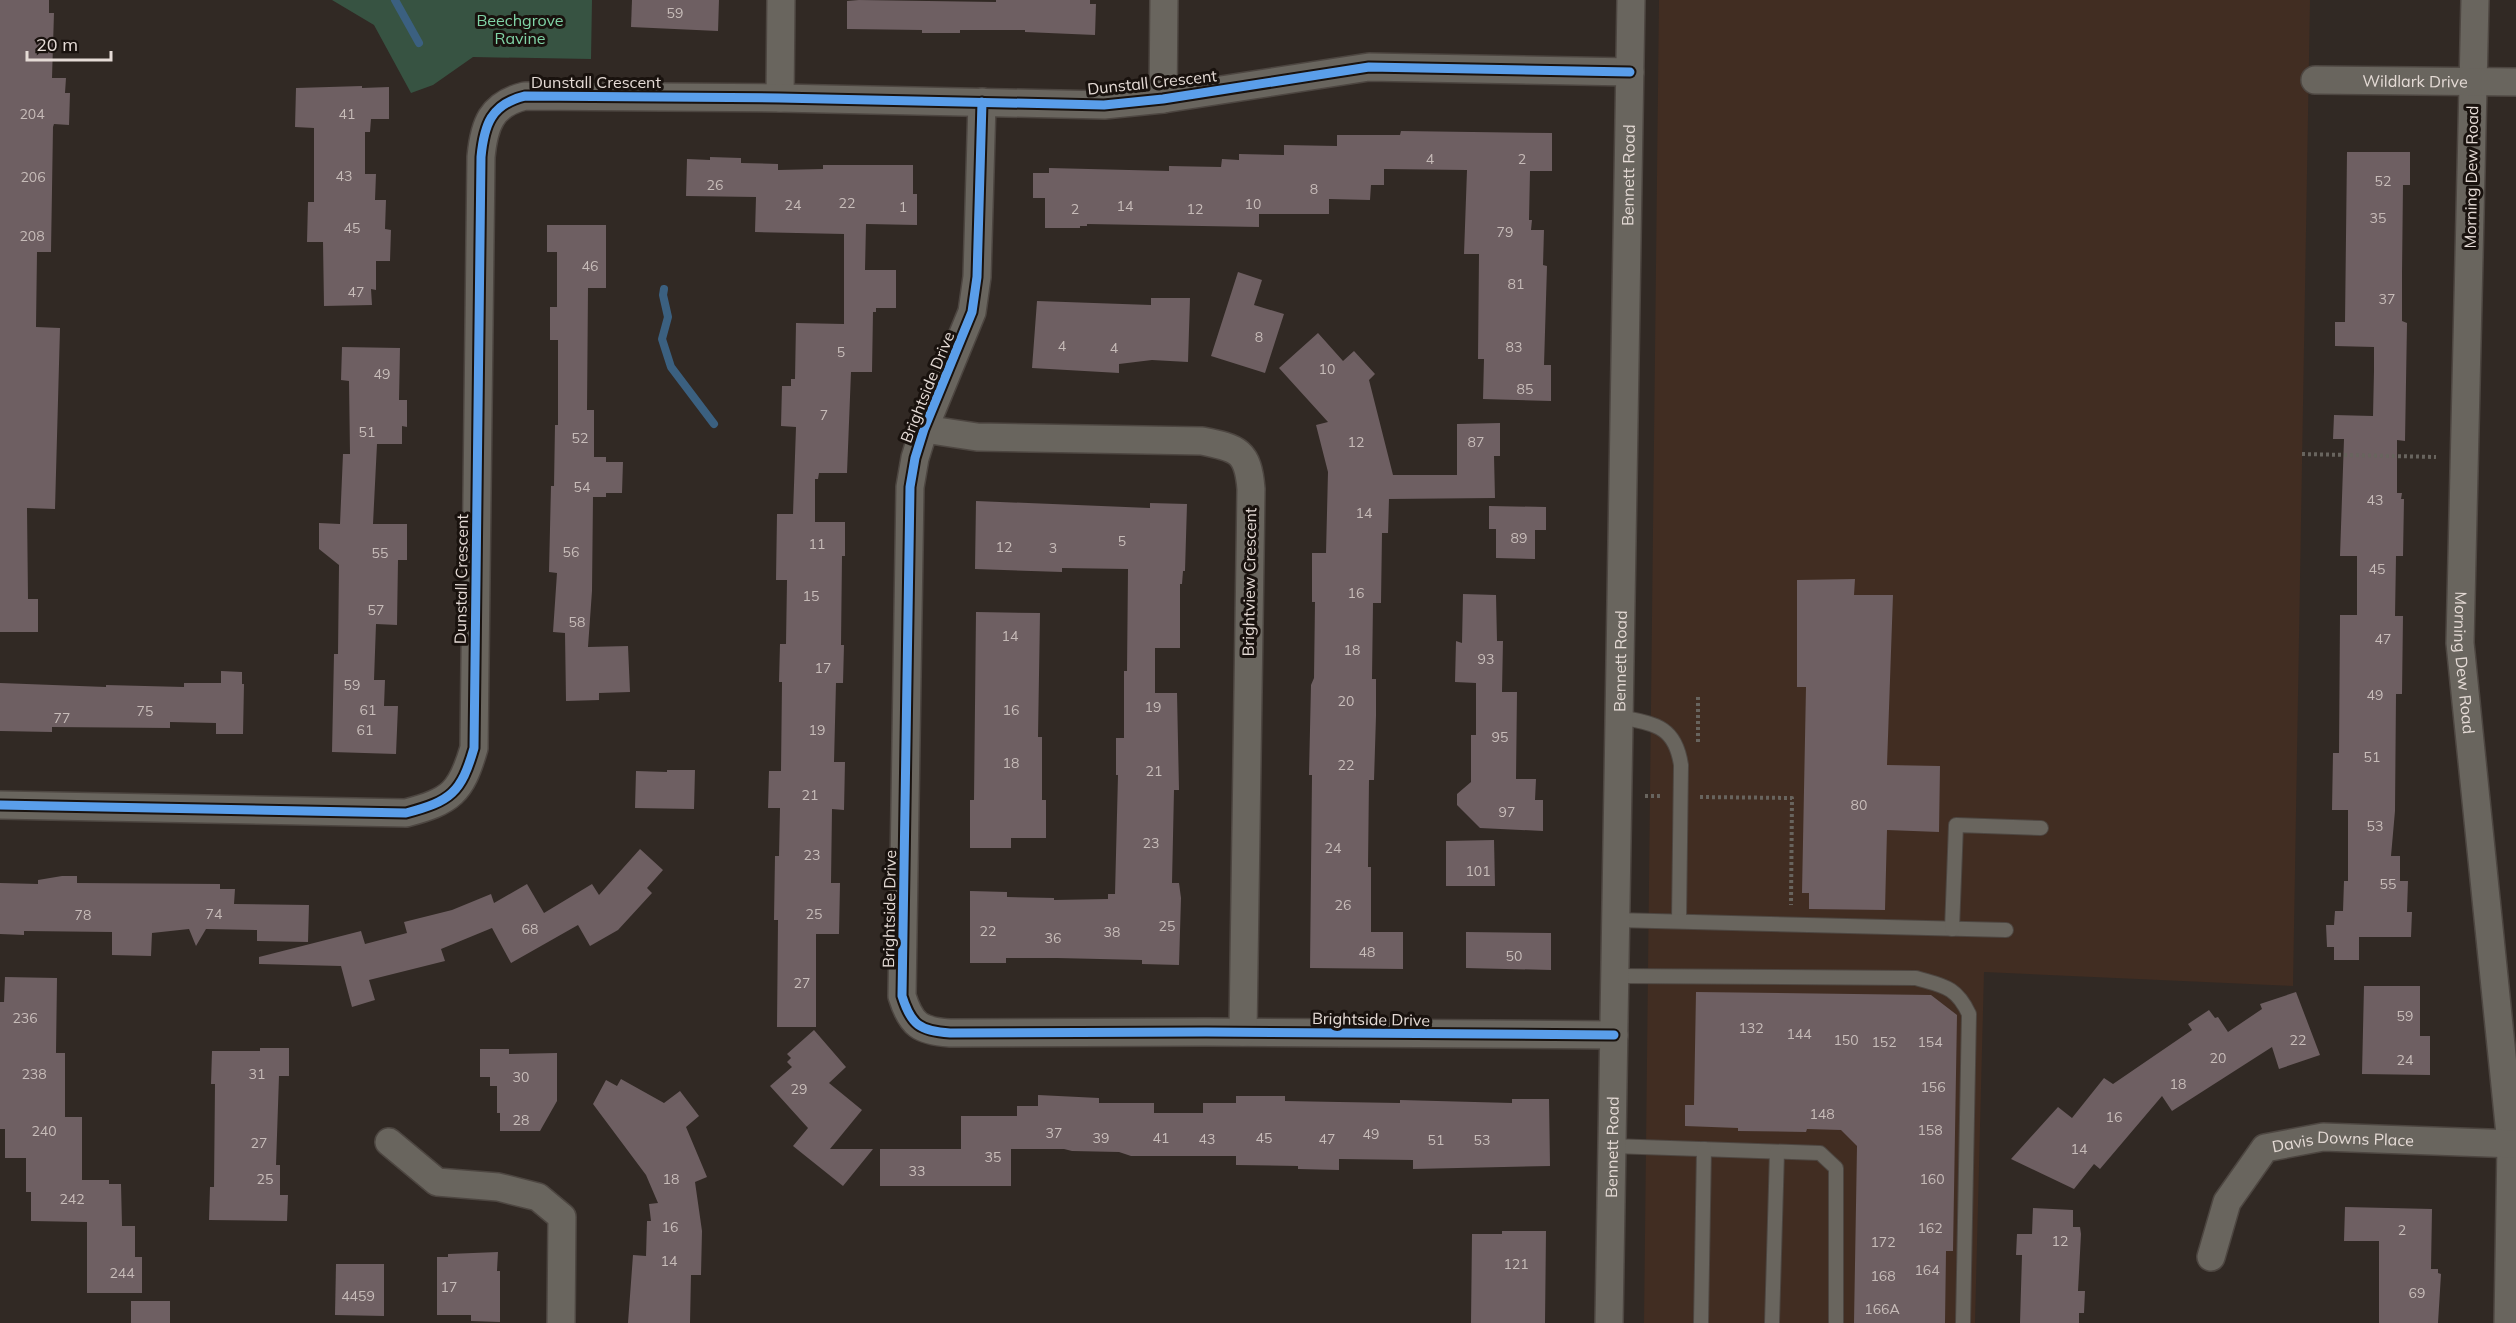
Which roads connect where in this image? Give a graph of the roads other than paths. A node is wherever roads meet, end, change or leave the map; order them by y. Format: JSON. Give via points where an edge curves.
{"nodes":[{"id":1,"x":782,"y":0,"type":"edge"},
{"id":2,"x":1164,"y":0,"type":"edge"},
{"id":3,"x":1631,"y":0,"type":"edge"},
{"id":4,"x":2475,"y":0,"type":"edge"},
{"id":5,"x":1630,"y":72,"type":"junction"},
{"id":6,"x":2315,"y":80,"type":"dead end"},
{"id":7,"x":2473,"y":80,"type":"junction"},
{"id":8,"x":2516,"y":82,"type":"edge"},
{"id":9,"x":780,"y":98,"type":"junction"},
{"id":10,"x":1163,"y":99,"type":"junction"},
{"id":11,"x":982,"y":102,"type":"junction"},
{"id":12,"x":924,"y":429,"type":"junction"},
{"id":13,"x":1619,"y":717,"type":"junction"},
{"id":14,"x":0,"y":805,"type":"edge"},
{"id":15,"x":2041,"y":828,"type":"dead end"},
{"id":16,"x":1616,"y":920,"type":"junction"},
{"id":17,"x":1679,"y":921,"type":"junction"},
{"id":18,"x":1952,"y":929,"type":"junction"},
{"id":19,"x":2006,"y":930,"type":"dead end"},
{"id":20,"x":1615,"y":976,"type":"junction"},
{"id":21,"x":1243,"y":1032,"type":"junction"},
{"id":22,"x":1614,"y":1035,"type":"junction"},
{"id":23,"x":389,"y":1142,"type":"dead end"},
{"id":24,"x":2513,"y":1144,"type":"edge"},
{"id":25,"x":1612,"y":1146,"type":"junction"},
{"id":26,"x":1704,"y":1149,"type":"junction"},
{"id":27,"x":1777,"y":1152,"type":"junction"},
{"id":28,"x":2211,"y":1257,"type":"dead end"},
{"id":29,"x":561,"y":1323,"type":"edge"},
{"id":30,"x":1609,"y":1323,"type":"edge"},
{"id":31,"x":1701,"y":1323,"type":"edge"},
{"id":32,"x":1772,"y":1323,"type":"edge"},
{"id":33,"x":1836,"y":1323,"type":"edge"},
{"id":34,"x":1963,"y":1323,"type":"edge"},
{"id":35,"x":2508,"y":1323,"type":"edge"}],
"edges":[{"from":1,"to":9,"type":"street"},
{"from":2,"to":10,"type":"street"},
{"from":3,"to":5,"type":"street","name":"Bennett Road"},
{"from":4,"to":7,"type":"street","name":"Morning Dew Road"},
{"from":5,"to":10,"type":"street","name":"Dunstall Crescent","via":[[1370,67]]},
{"from":5,"to":13,"type":"street","name":"Bennett Road"},
{"from":6,"to":7,"type":"street","name":"Wildlark Drive"},
{"from":7,"to":8,"type":"street","name":"Wildlark Drive"},
{"from":7,"to":24,"type":"street","name":"Morning Dew Road","via":[[2460,643]]},
{"from":9,"to":11,"type":"street","name":"Dunstall Crescent"},
{"from":9,"to":14,"type":"street","name":"Dunstall Crescent","via":[[525,96],[499,107],[490,118],[481,157],[474,748],[466,774],[454,791],[436,805],[406,813]]},
{"from":10,"to":11,"type":"street","name":"Dunstall Crescent","via":[[1104,105]]},
{"from":11,"to":12,"type":"street","name":"Brightside Drive","via":[[977,277],[972,312]]},
{"from":12,"to":21,"type":"street","name":"Brightview Crescent","via":[[977,437],[1202,441],[1241,454],[1249,469]]},
{"from":12,"to":21,"type":"street","name":"Brightside Drive","via":[[910,487],[902,996],[908,1016],[927,1031],[950,1033]]},
{"from":13,"to":16,"type":"street","name":"Bennett Road"},
{"from":13,"to":17,"type":"lane","via":[[1658,726],[1670,734],[1678,748]]},
{"from":15,"to":18,"type":"lane","via":[[1956,825]]},
{"from":16,"to":17,"type":"lane"},
{"from":16,"to":20,"type":"street","name":"Bennett Road"},
{"from":17,"to":18,"type":"lane"},
{"from":18,"to":19,"type":"lane"},
{"from":20,"to":22,"type":"street","name":"Bennett Road"},
{"from":20,"to":34,"type":"lane","via":[[1916,978],[1944,986],[1961,997],[1969,1014]]},
{"from":21,"to":22,"type":"street","name":"Brightside Drive"},
{"from":22,"to":25,"type":"street","name":"Bennett Road"},
{"from":23,"to":29,"type":"street","via":[[436,1182],[498,1187],[538,1197],[562,1217]]},
{"from":24,"to":28,"type":"street","name":"Davis Downs Place","via":[[2323,1137],[2265,1148],[2227,1202]]},
{"from":24,"to":35,"type":"street","name":"Morning Dew Road"},
{"from":25,"to":26,"type":"lane"},
{"from":25,"to":30,"type":"street","name":"Bennett Road"},
{"from":26,"to":27,"type":"lane"},
{"from":26,"to":31,"type":"lane"},
{"from":27,"to":32,"type":"lane"},
{"from":27,"to":33,"type":"lane","via":[[1820,1153],[1836,1168]]}]}
